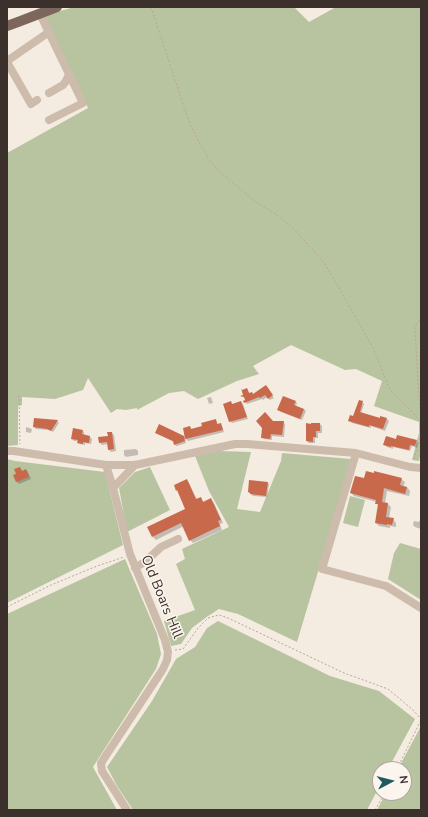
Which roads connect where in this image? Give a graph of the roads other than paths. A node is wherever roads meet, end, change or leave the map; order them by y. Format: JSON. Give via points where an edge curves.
{"nodes":[{"id":1,"x":57,"y":7,"type":"edge"},
{"id":2,"x":40,"y":14,"type":"junction"},
{"id":3,"x":7,"y":26,"type":"edge"},
{"id":4,"x":49,"y":32,"type":"junction"},
{"id":5,"x":7,"y":61,"type":"edge"},
{"id":6,"x":69,"y":74,"type":"junction"},
{"id":7,"x":49,"y":93,"type":"dead end"},
{"id":8,"x":37,"y":100,"type":"dead end"},
{"id":9,"x":49,"y":120,"type":"dead end"},
{"id":10,"x":7,"y":451,"type":"edge"},
{"id":11,"x":356,"y":453,"type":"junction"},
{"id":12,"x":135,"y":465,"type":"junction"},
{"id":13,"x":106,"y":466,"type":"junction"},
{"id":14,"x":421,"y":468,"type":"edge"},
{"id":15,"x":113,"y":488,"type":"junction"},
{"id":16,"x":178,"y":539,"type":"dead end"},
{"id":17,"x":135,"y":568,"type":"junction"},
{"id":18,"x":421,"y":608,"type":"edge"},
{"id":19,"x":127,"y":810,"type":"edge"}],
"edges":[{"from":1,"to":2,"type":"main road"},
{"from":2,"to":3,"type":"main road"},
{"from":2,"to":4,"type":"street"},
{"from":4,"to":5,"type":"street"},
{"from":4,"to":6,"type":"street"},
{"from":5,"to":8,"type":"street","via":[[31,104]]},
{"from":6,"to":7,"type":"street","via":[[63,85]]},
{"from":6,"to":9,"type":"street","via":[[83,103]]},
{"from":10,"to":13,"type":"street"},
{"from":11,"to":12,"type":"street","via":[[235,444]]},
{"from":11,"to":14,"type":"street"},
{"from":11,"to":18,"type":"street","via":[[322,569],[386,586]]},
{"from":12,"to":13,"type":"street"},
{"from":12,"to":15,"type":"street"},
{"from":13,"to":15,"type":"street","name":"Old Boars Hill"},
{"from":15,"to":17,"type":"street","name":"Old Boars Hill"},
{"from":16,"to":17,"type":"street","via":[[161,547]]},
{"from":17,"to":19,"type":"street","name":"Old Boars Hill","via":[[168,652],[163,669],[102,763],[102,771]]}]}
